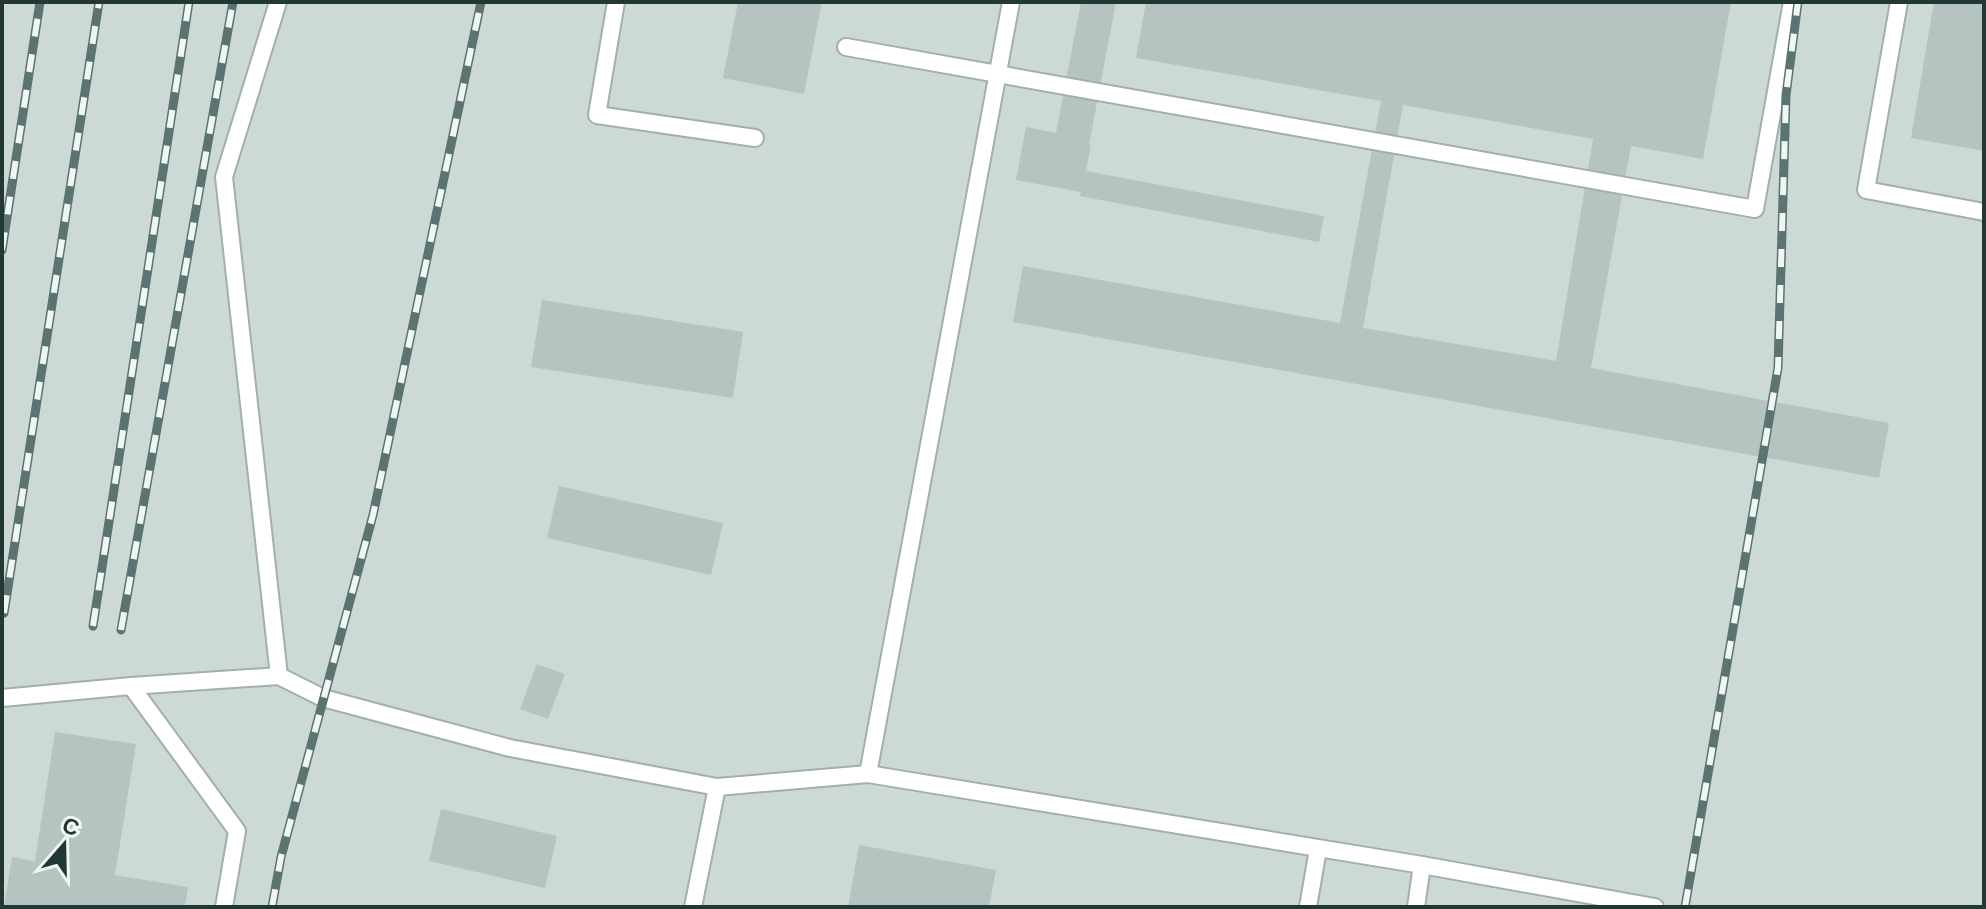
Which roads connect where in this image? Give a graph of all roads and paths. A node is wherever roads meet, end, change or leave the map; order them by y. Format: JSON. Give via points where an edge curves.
{"nodes":[{"id":1,"x":278,"y":2,"type":"edge"},
{"id":2,"x":616,"y":2,"type":"edge"},
{"id":3,"x":1011,"y":2,"type":"edge"},
{"id":4,"x":1792,"y":2,"type":"edge"},
{"id":5,"x":1899,"y":2,"type":"edge"},
{"id":6,"x":846,"y":47,"type":"dead end"},
{"id":7,"x":998,"y":74,"type":"junction"},
{"id":8,"x":755,"y":138,"type":"dead end"},
{"id":9,"x":1984,"y":212,"type":"edge"},
{"id":10,"x":279,"y":676,"type":"junction"},
{"id":11,"x":131,"y":686,"type":"junction"},
{"id":12,"x":2,"y":698,"type":"edge"},
{"id":13,"x":868,"y":774,"type":"junction"},
{"id":14,"x":717,"y":787,"type":"junction"},
{"id":15,"x":1318,"y":849,"type":"junction"},
{"id":16,"x":1422,"y":865,"type":"junction"},
{"id":17,"x":224,"y":907,"type":"edge"},
{"id":18,"x":693,"y":907,"type":"edge"},
{"id":19,"x":1308,"y":907,"type":"edge"},
{"id":20,"x":1416,"y":907,"type":"edge"},
{"id":21,"x":1655,"y":907,"type":"edge"}],
"edges":[{"from":1,"to":10,"type":"lane","via":[[224,177]]},
{"from":2,"to":8,"type":"lane","via":[[597,115]]},
{"from":3,"to":7,"type":"lane"},
{"from":4,"to":7,"type":"lane","via":[[1755,209]]},
{"from":5,"to":9,"type":"lane","via":[[1866,190]]},
{"from":6,"to":7,"type":"lane"},
{"from":7,"to":13,"type":"lane"},
{"from":10,"to":11,"type":"lane"},
{"from":10,"to":14,"type":"lane","via":[[323,698],[510,748]]},
{"from":11,"to":12,"type":"lane"},
{"from":11,"to":17,"type":"lane","via":[[237,831]]},
{"from":13,"to":14,"type":"lane"},
{"from":13,"to":15,"type":"lane"},
{"from":14,"to":18,"type":"lane"},
{"from":15,"to":16,"type":"lane"},
{"from":15,"to":19,"type":"lane"},
{"from":16,"to":20,"type":"lane"},
{"from":16,"to":21,"type":"lane"}]}
